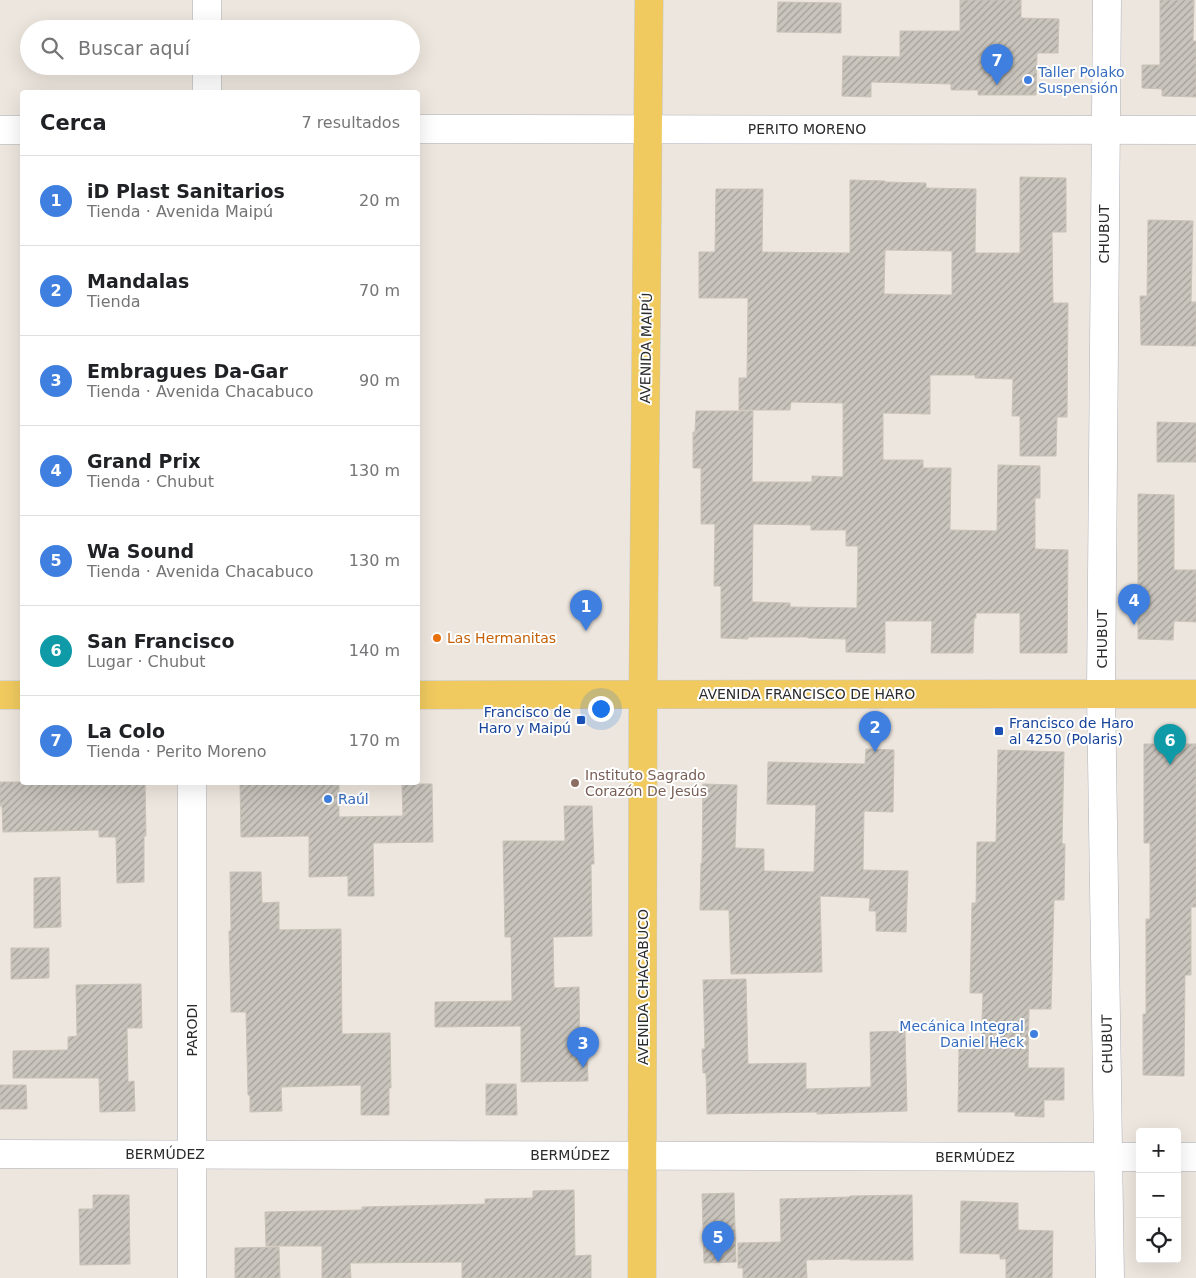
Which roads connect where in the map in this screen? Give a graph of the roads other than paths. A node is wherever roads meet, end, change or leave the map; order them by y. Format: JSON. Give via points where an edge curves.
{"nodes":[{"id":1,"x":207,"y":0,"type":"edge"},
{"id":2,"x":649,"y":0,"type":"edge"},
{"id":3,"x":1107,"y":0,"type":"edge"},
{"id":4,"x":207,"y":20,"type":"edge"},
{"id":5,"x":207,"y":75,"type":"edge"},
{"id":6,"x":207,"y":90,"type":"edge"},
{"id":7,"x":420,"y":129,"type":"edge"},
{"id":8,"x":648,"y":129,"type":"junction"},
{"id":9,"x":1105,"y":129,"type":"junction"},
{"id":10,"x":0,"y":130,"type":"edge"},
{"id":11,"x":20,"y":130,"type":"edge"},
{"id":12,"x":1196,"y":130,"type":"edge"},
{"id":13,"x":1101,"y":693,"type":"junction"},
{"id":14,"x":1196,"y":694,"type":"edge"},
{"id":15,"x":0,"y":695,"type":"edge"},
{"id":16,"x":20,"y":695,"type":"edge"},
{"id":17,"x":420,"y":695,"type":"edge"},
{"id":18,"x":643,"y":696,"type":"junction"},
{"id":19,"x":192,"y":785,"type":"edge"},
{"id":20,"x":0,"y":1154,"type":"edge"},
{"id":21,"x":192,"y":1154,"type":"junction"},
{"id":22,"x":642,"y":1156,"type":"junction"},
{"id":23,"x":1109,"y":1157,"type":"junction"},
{"id":24,"x":1136,"y":1157,"type":"edge"},
{"id":25,"x":1181,"y":1157,"type":"edge"},
{"id":26,"x":1196,"y":1157,"type":"edge"},
{"id":27,"x":192,"y":1278,"type":"edge"},
{"id":28,"x":642,"y":1278,"type":"edge"},
{"id":29,"x":1110,"y":1278,"type":"edge"}],
"edges":[{"from":1,"to":4,"type":"street"},
{"from":2,"to":8,"type":"main road","name":"AVENIDA MAIPÚ"},
{"from":3,"to":9,"type":"street","name":"CHUBUT"},
{"from":5,"to":6,"type":"street"},
{"from":7,"to":8,"type":"street","name":"PERITO MORENO"},
{"from":8,"to":9,"type":"street","name":"PERITO MORENO"},
{"from":8,"to":18,"type":"main road","name":"AVENIDA MAIPÚ"},
{"from":9,"to":12,"type":"street","name":"PERITO MORENO"},
{"from":9,"to":13,"type":"street","name":"CHUBUT"},
{"from":10,"to":11,"type":"street"},
{"from":13,"to":14,"type":"main road","name":"AVENIDA FRANCISCO DE HARO"},
{"from":13,"to":18,"type":"main road","name":"AVENIDA FRANCISCO DE HARO"},
{"from":13,"to":23,"type":"street","name":"CHUBUT"},
{"from":15,"to":16,"type":"main road"},
{"from":17,"to":18,"type":"main road","name":"AVENIDA FRANCISCO DE HARO"},
{"from":18,"to":22,"type":"main road","name":"AVENIDA CHACABUCO"},
{"from":19,"to":21,"type":"street","name":"PARODI"},
{"from":20,"to":21,"type":"street","name":"BERMÚDEZ"},
{"from":21,"to":22,"type":"street","name":"BERMÚDEZ"},
{"from":21,"to":27,"type":"street","name":"PARODI"},
{"from":22,"to":23,"type":"street","name":"BERMÚDEZ"},
{"from":22,"to":28,"type":"main road","name":"AVENIDA CHACABUCO"},
{"from":23,"to":24,"type":"street","name":"BERMÚDEZ"},
{"from":23,"to":29,"type":"street","name":"CHUBUT"},
{"from":25,"to":26,"type":"street"}]}
